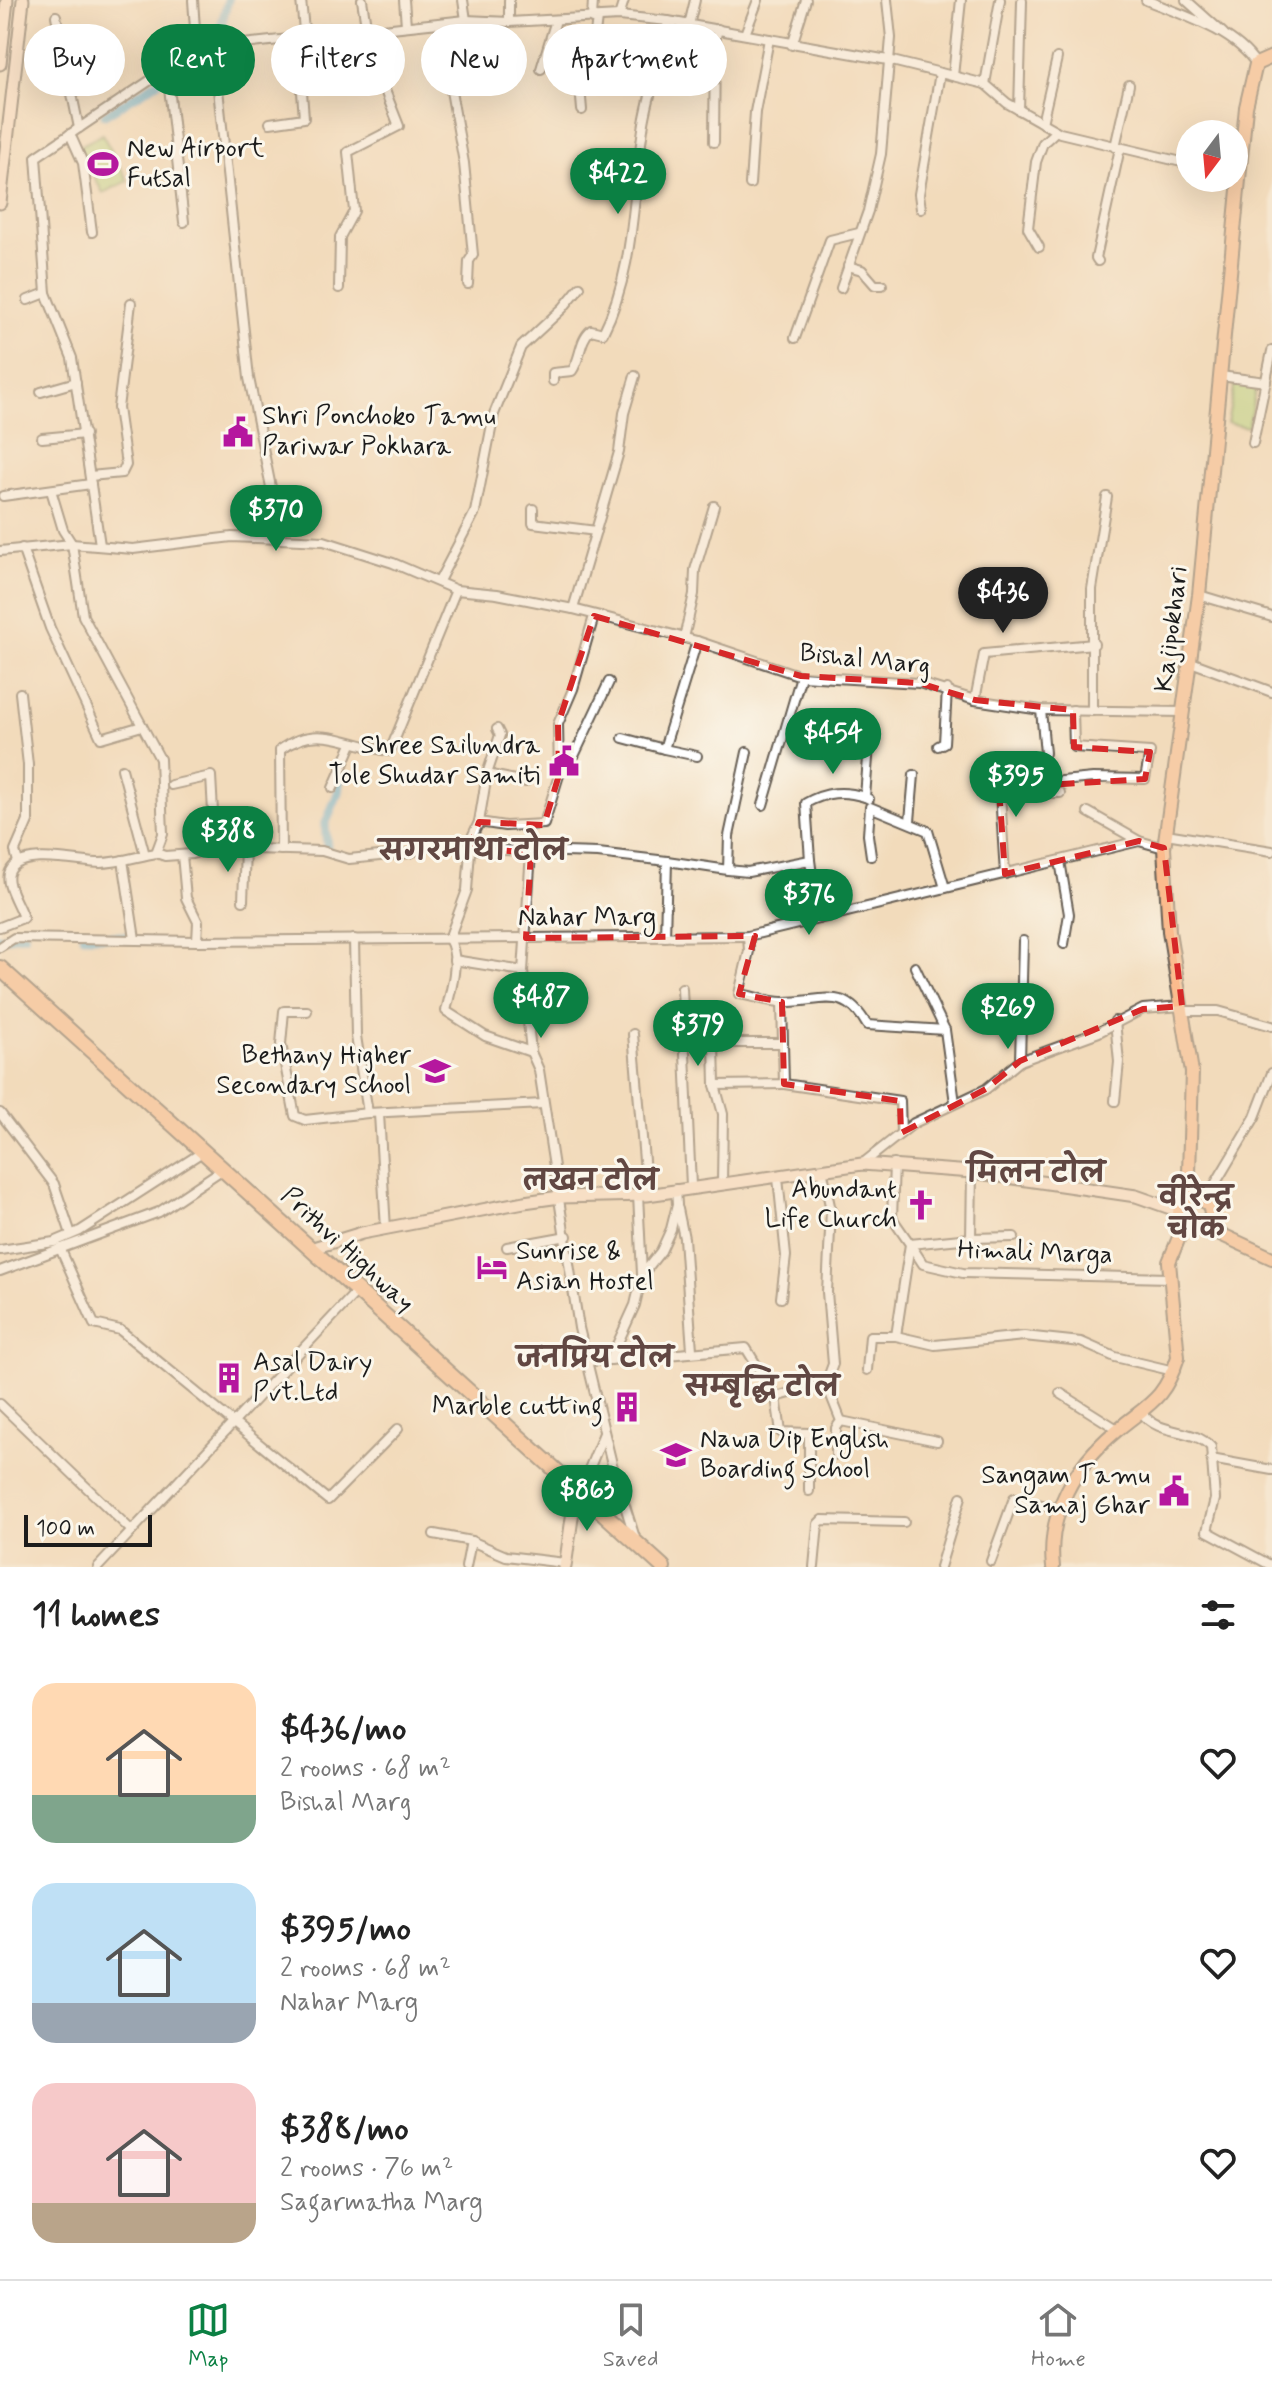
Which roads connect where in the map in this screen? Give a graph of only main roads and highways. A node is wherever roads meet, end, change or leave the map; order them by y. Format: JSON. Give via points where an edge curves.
{"nodes":[{"id":1,"x":7,"y":0,"type":"edge"},
{"id":2,"x":23,"y":0,"type":"edge"},
{"id":3,"x":1272,"y":57,"type":"edge"},
{"id":4,"x":0,"y":64,"type":"edge"},
{"id":5,"x":1244,"y":120,"type":"edge"},
{"id":6,"x":1235,"y":192,"type":"edge"},
{"id":7,"x":0,"y":203,"type":"edge"},
{"id":8,"x":0,"y":968,"type":"edge"},
{"id":9,"x":1199,"y":1199,"type":"junction"},
{"id":10,"x":1179,"y":1211,"type":"junction"},
{"id":11,"x":1184,"y":1225,"type":"junction"},
{"id":12,"x":1205,"y":1227,"type":"junction"},
{"id":13,"x":310,"y":1249,"type":"junction"},
{"id":14,"x":1272,"y":1258,"type":"edge"},
{"id":15,"x":580,"y":1491,"type":"junction"},
{"id":16,"x":565,"y":1565,"type":"edge"},
{"id":17,"x":663,"y":1567,"type":"edge"},
{"id":18,"x":1053,"y":1567,"type":"edge"}],
"edges":[{"from":1,"to":4,"type":"main road"},
{"from":2,"to":7,"type":"main road"},
{"from":3,"to":5,"type":"main road","name":"Kajipokhari","via":[[1256,64]]},
{"from":6,"to":9,"type":"main road","name":"Kajipokhari","via":[[1199,595],[1165,841],[1169,931],[1192,1072],[1189,1173]]},
{"from":8,"to":13,"type":"highway","name":"Prithvi Highway"},
{"from":9,"to":10,"type":"main road","via":[[1184,1202]]},
{"from":9,"to":12,"type":"main road","via":[[1212,1215]]},
{"from":10,"to":11,"type":"main road"},
{"from":10,"to":13,"type":"main road","via":[[1136,1196],[972,1172],[862,1164],[643,1195],[560,1197],[386,1229]]},
{"from":11,"to":12,"type":"main road","via":[[1194,1230]]},
{"from":11,"to":18,"type":"main road","via":[[1170,1256],[1178,1357],[1174,1371],[1158,1400],[1117,1429],[1074,1478],[1058,1509]]},
{"from":12,"to":14,"type":"main road"},
{"from":13,"to":15,"type":"highway","name":"Prithvi Highway"},
{"from":15,"to":16,"type":"main road"},
{"from":15,"to":17,"type":"highway","name":"Prithvi Highway"}]}
